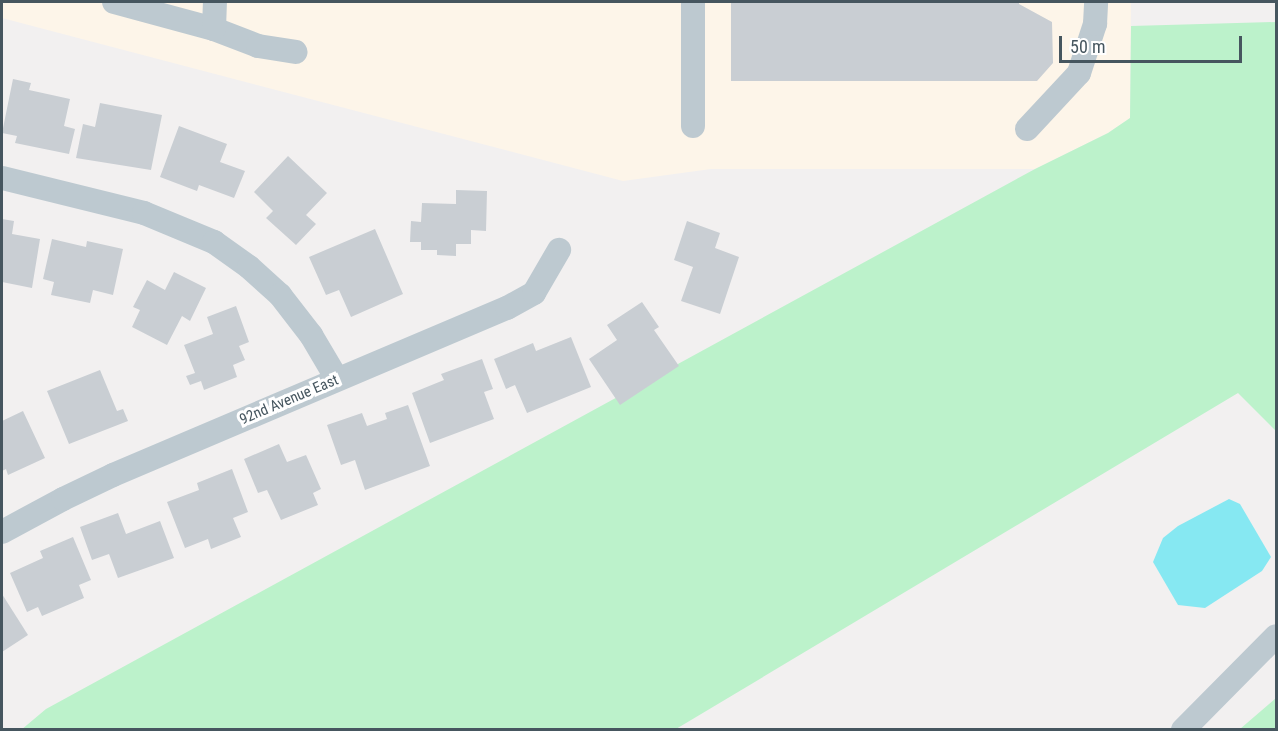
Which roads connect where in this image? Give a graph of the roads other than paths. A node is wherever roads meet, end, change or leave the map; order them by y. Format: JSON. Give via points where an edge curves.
{"nodes":[{"id":1,"x":114,"y":2,"type":"edge"},
{"id":2,"x":215,"y":2,"type":"edge"},
{"id":3,"x":693,"y":2,"type":"edge"},
{"id":4,"x":1096,"y":2,"type":"edge"},
{"id":5,"x":214,"y":29,"type":"junction"},
{"id":6,"x":296,"y":52,"type":"dead end"},
{"id":7,"x":693,"y":126,"type":"dead end"},
{"id":8,"x":1027,"y":129,"type":"dead end"},
{"id":9,"x":2,"y":178,"type":"edge"},
{"id":10,"x":559,"y":250,"type":"dead end"},
{"id":11,"x":337,"y":379,"type":"junction"},
{"id":12,"x":2,"y":532,"type":"edge"},
{"id":13,"x":1276,"y":636,"type":"edge"},
{"id":14,"x":1183,"y":729,"type":"edge"}],
"edges":[{"from":1,"to":5,"type":"street"},
{"from":2,"to":5,"type":"street"},
{"from":3,"to":7,"type":"street"},
{"from":4,"to":8,"type":"street","via":[[1095,24],[1079,73]]},
{"from":5,"to":6,"type":"street","via":[[258,46]]},
{"from":9,"to":11,"type":"street","via":[[144,213],[214,242],[280,295],[311,335]]},
{"from":10,"to":11,"type":"street","name":"92nd Avenue East","via":[[534,293]]},
{"from":11,"to":12,"type":"street","name":"92nd Avenue East","via":[[113,475]]},
{"from":13,"to":14,"type":"street"}]}
